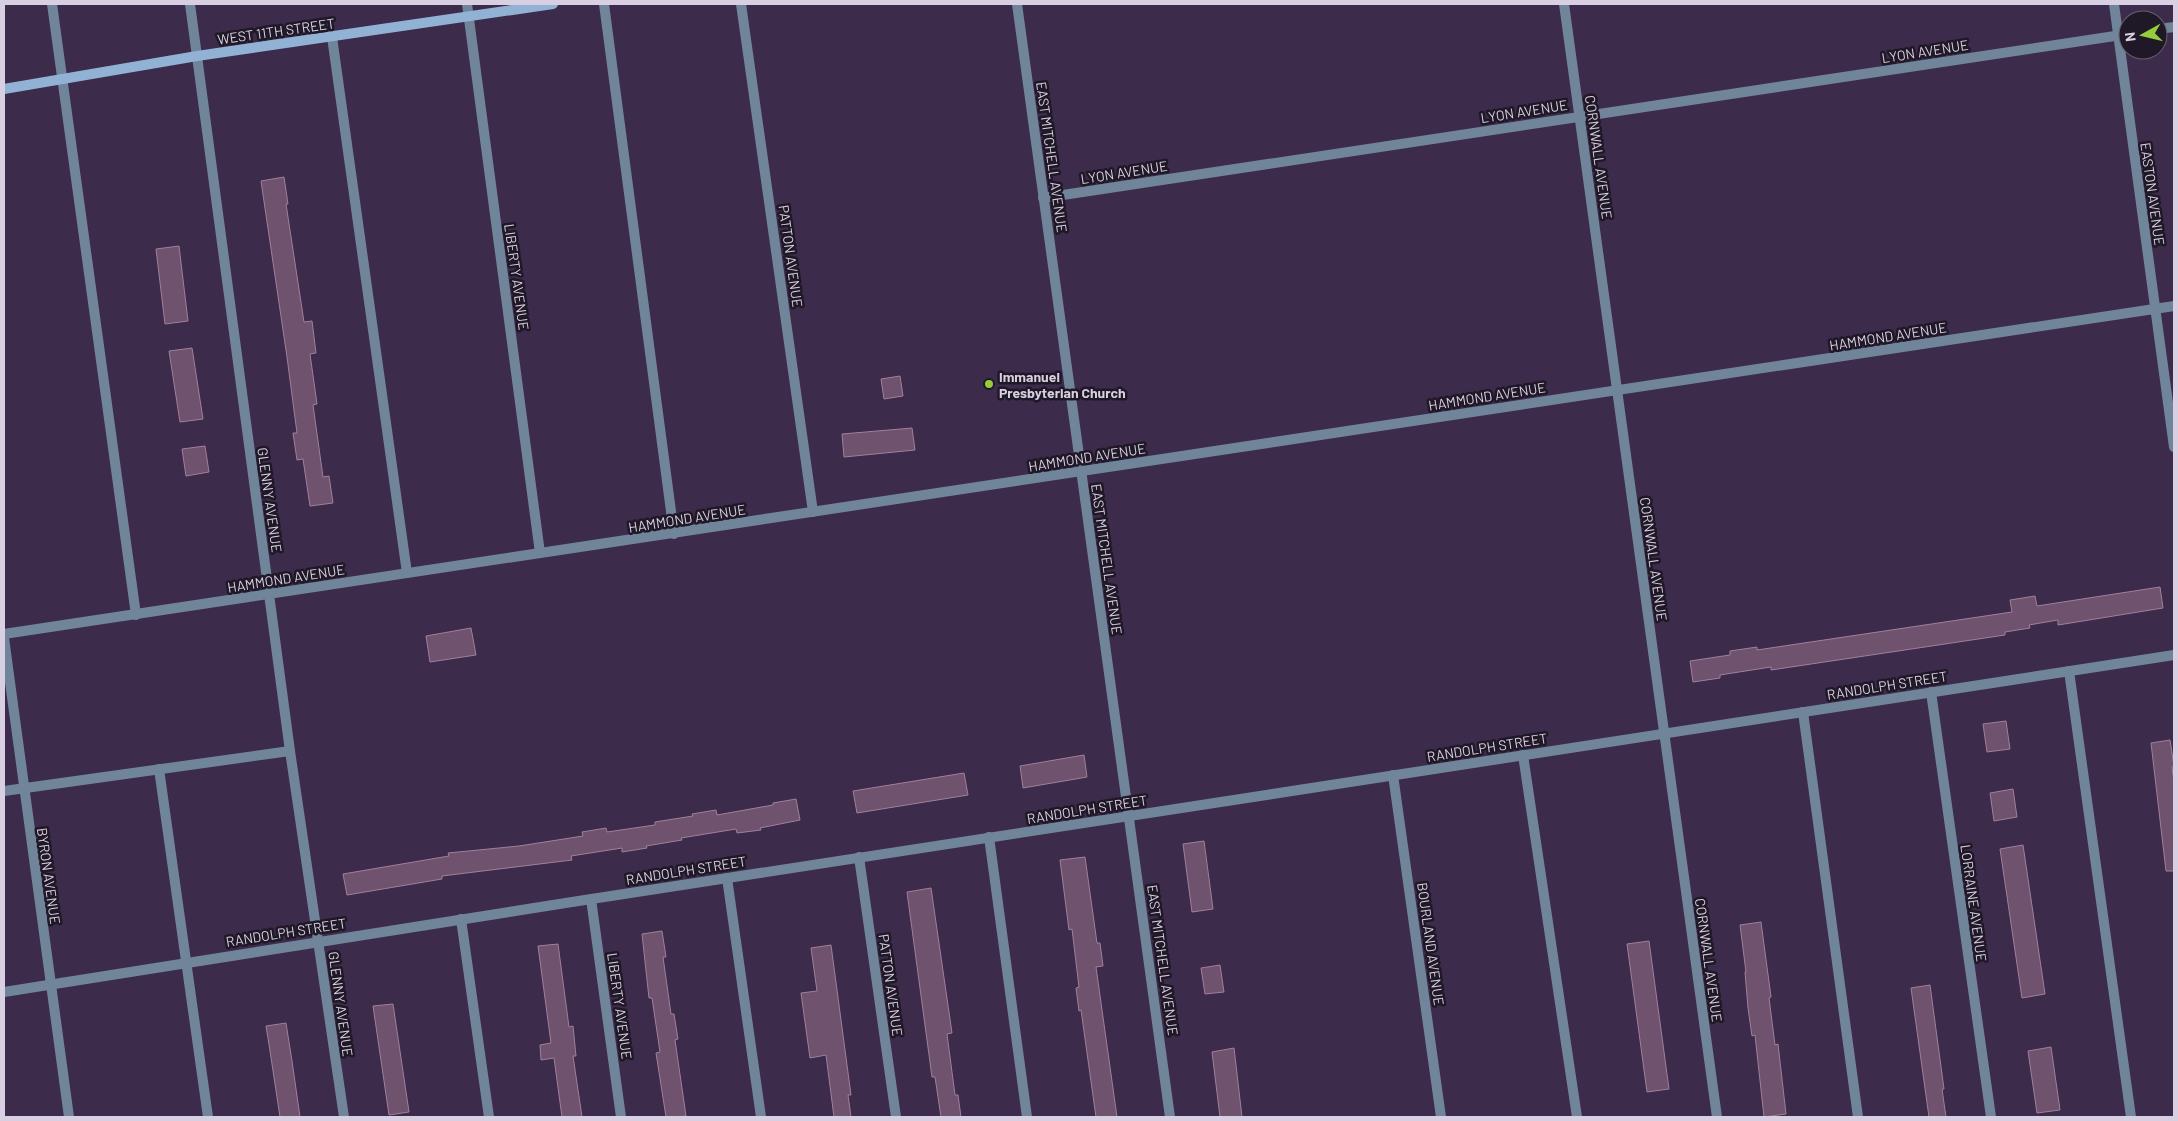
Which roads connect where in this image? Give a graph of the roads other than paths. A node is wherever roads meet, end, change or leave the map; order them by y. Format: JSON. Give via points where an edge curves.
{"nodes":[{"id":1,"x":52,"y":4,"type":"edge"},
{"id":2,"x":190,"y":4,"type":"edge"},
{"id":3,"x":467,"y":4,"type":"edge"},
{"id":4,"x":553,"y":4,"type":"edge"},
{"id":5,"x":604,"y":4,"type":"edge"},
{"id":6,"x":741,"y":4,"type":"edge"},
{"id":7,"x":1016,"y":4,"type":"edge"},
{"id":8,"x":1564,"y":4,"type":"edge"},
{"id":9,"x":2114,"y":4,"type":"edge"},
{"id":10,"x":469,"y":17,"type":"junction"},
{"id":11,"x":2118,"y":18,"type":"edge"},
{"id":12,"x":2118,"y":36,"type":"edge"},
{"id":13,"x":332,"y":37,"type":"junction"},
{"id":14,"x":197,"y":56,"type":"junction"},
{"id":15,"x":2126,"y":60,"type":"edge"},
{"id":16,"x":62,"y":79,"type":"junction"},
{"id":17,"x":4,"y":89,"type":"edge"},
{"id":18,"x":1579,"y":117,"type":"junction"},
{"id":19,"x":1043,"y":198,"type":"junction"},
{"id":20,"x":2174,"y":306,"type":"edge"},
{"id":21,"x":2155,"y":309,"type":"junction"},
{"id":22,"x":1617,"y":391,"type":"junction"},
{"id":23,"x":2174,"y":447,"type":"edge"},
{"id":24,"x":1081,"y":472,"type":"junction"},
{"id":25,"x":813,"y":512,"type":"junction"},
{"id":26,"x":674,"y":534,"type":"junction"},
{"id":27,"x":540,"y":554,"type":"junction"},
{"id":28,"x":407,"y":574,"type":"junction"},
{"id":29,"x":269,"y":594,"type":"junction"},
{"id":30,"x":136,"y":614,"type":"junction"},
{"id":31,"x":4,"y":636,"type":"edge"},
{"id":32,"x":2174,"y":655,"type":"edge"},
{"id":33,"x":2069,"y":671,"type":"junction"},
{"id":34,"x":1931,"y":692,"type":"junction"},
{"id":35,"x":1803,"y":712,"type":"junction"},
{"id":36,"x":1664,"y":733,"type":"junction"},
{"id":37,"x":290,"y":750,"type":"junction"},
{"id":38,"x":1523,"y":755,"type":"junction"},
{"id":39,"x":159,"y":769,"type":"junction"},
{"id":40,"x":1394,"y":775,"type":"junction"},
{"id":41,"x":23,"y":788,"type":"junction"},
{"id":42,"x":4,"y":791,"type":"edge"},
{"id":43,"x":1129,"y":816,"type":"junction"},
{"id":44,"x":990,"y":837,"type":"junction"},
{"id":45,"x":859,"y":857,"type":"junction"},
{"id":46,"x":727,"y":878,"type":"junction"},
{"id":47,"x":591,"y":899,"type":"junction"},
{"id":48,"x":461,"y":919,"type":"junction"},
{"id":49,"x":318,"y":941,"type":"junction"},
{"id":50,"x":188,"y":962,"type":"junction"},
{"id":51,"x":49,"y":984,"type":"junction"},
{"id":52,"x":4,"y":992,"type":"edge"},
{"id":53,"x":69,"y":1117,"type":"edge"},
{"id":54,"x":208,"y":1117,"type":"edge"},
{"id":55,"x":344,"y":1117,"type":"edge"},
{"id":56,"x":489,"y":1117,"type":"edge"},
{"id":57,"x":621,"y":1117,"type":"edge"},
{"id":58,"x":761,"y":1117,"type":"edge"},
{"id":59,"x":896,"y":1117,"type":"edge"},
{"id":60,"x":1027,"y":1117,"type":"edge"},
{"id":61,"x":1170,"y":1117,"type":"edge"},
{"id":62,"x":1441,"y":1117,"type":"edge"},
{"id":63,"x":1577,"y":1117,"type":"edge"},
{"id":64,"x":1717,"y":1117,"type":"edge"},
{"id":65,"x":1858,"y":1117,"type":"edge"},
{"id":66,"x":1991,"y":1117,"type":"edge"},
{"id":67,"x":2131,"y":1117,"type":"edge"}],
"edges":[{"from":1,"to":16,"type":"street"},
{"from":2,"to":14,"type":"street","name":"GLENNY AVENUE"},
{"from":3,"to":10,"type":"street","name":"LIBERTY AVENUE"},
{"from":4,"to":10,"type":"main road","name":"WEST 11TH STREET"},
{"from":5,"to":26,"type":"street"},
{"from":6,"to":25,"type":"street","name":"PATTON AVENUE"},
{"from":7,"to":19,"type":"street","name":"EAST MITCHELL AVENUE"},
{"from":8,"to":18,"type":"street","name":"CORNWALL AVENUE"},
{"from":9,"to":11,"type":"street","name":"EASTON AVENUE"},
{"from":10,"to":13,"type":"main road","name":"WEST 11TH STREET"},
{"from":10,"to":27,"type":"street","name":"LIBERTY AVENUE"},
{"from":12,"to":18,"type":"street","name":"LYON AVENUE"},
{"from":13,"to":14,"type":"main road","name":"WEST 11TH STREET"},
{"from":13,"to":28,"type":"street"},
{"from":14,"to":16,"type":"main road","name":"WEST 11TH STREET"},
{"from":14,"to":29,"type":"street","name":"GLENNY AVENUE"},
{"from":15,"to":21,"type":"street","name":"EASTON AVENUE"},
{"from":16,"to":17,"type":"main road","name":"WEST 11TH STREET"},
{"from":16,"to":30,"type":"street"},
{"from":18,"to":19,"type":"street","name":"LYON AVENUE"},
{"from":18,"to":22,"type":"street","name":"CORNWALL AVENUE"},
{"from":19,"to":24,"type":"street","name":"EAST MITCHELL AVENUE"},
{"from":20,"to":21,"type":"street","name":"HAMMOND AVENUE"},
{"from":21,"to":22,"type":"street","name":"HAMMOND AVENUE"},
{"from":21,"to":23,"type":"street","name":"EASTON AVENUE"},
{"from":22,"to":24,"type":"street","name":"HAMMOND AVENUE"},
{"from":22,"to":36,"type":"street","name":"CORNWALL AVENUE"},
{"from":24,"to":25,"type":"street","name":"HAMMOND AVENUE"},
{"from":24,"to":43,"type":"street","name":"EAST MITCHELL AVENUE"},
{"from":25,"to":26,"type":"street","name":"HAMMOND AVENUE"},
{"from":26,"to":27,"type":"street","name":"HAMMOND AVENUE"},
{"from":27,"to":28,"type":"street","name":"HAMMOND AVENUE"},
{"from":28,"to":29,"type":"street","name":"HAMMOND AVENUE"},
{"from":29,"to":30,"type":"street","name":"HAMMOND AVENUE"},
{"from":29,"to":37,"type":"street","name":"GLENNY AVENUE"},
{"from":30,"to":31,"type":"street","name":"HAMMOND AVENUE"},
{"from":31,"to":41,"type":"street","name":"BYRON AVENUE"},
{"from":32,"to":33,"type":"street","name":"RANDOLPH STREET"},
{"from":33,"to":34,"type":"street","name":"RANDOLPH STREET"},
{"from":33,"to":67,"type":"street"},
{"from":34,"to":35,"type":"street","name":"RANDOLPH STREET"},
{"from":34,"to":66,"type":"street","name":"LORRAINE AVENUE"},
{"from":35,"to":36,"type":"street","name":"RANDOLPH STREET"},
{"from":35,"to":65,"type":"street"},
{"from":36,"to":38,"type":"street","name":"RANDOLPH STREET"},
{"from":36,"to":64,"type":"street","name":"CORNWALL AVENUE"},
{"from":37,"to":39,"type":"street"},
{"from":37,"to":49,"type":"street","name":"GLENNY AVENUE"},
{"from":38,"to":40,"type":"street","name":"RANDOLPH STREET"},
{"from":38,"to":63,"type":"street"},
{"from":39,"to":41,"type":"street"},
{"from":39,"to":50,"type":"street"},
{"from":40,"to":43,"type":"street","name":"RANDOLPH STREET"},
{"from":40,"to":62,"type":"street","name":"BOURLAND AVENUE"},
{"from":41,"to":42,"type":"street"},
{"from":41,"to":51,"type":"street","name":"BYRON AVENUE"},
{"from":43,"to":44,"type":"street","name":"RANDOLPH STREET"},
{"from":43,"to":61,"type":"street","name":"EAST MITCHELL AVENUE"},
{"from":44,"to":45,"type":"street","name":"RANDOLPH STREET"},
{"from":44,"to":60,"type":"street"},
{"from":45,"to":46,"type":"street","name":"RANDOLPH STREET"},
{"from":45,"to":59,"type":"street","name":"PATTON AVENUE"},
{"from":46,"to":47,"type":"street","name":"RANDOLPH STREET"},
{"from":46,"to":58,"type":"street"},
{"from":47,"to":48,"type":"street","name":"RANDOLPH STREET"},
{"from":47,"to":57,"type":"street","name":"LIBERTY AVENUE"},
{"from":48,"to":49,"type":"street","name":"RANDOLPH STREET"},
{"from":48,"to":56,"type":"street"},
{"from":49,"to":50,"type":"street","name":"RANDOLPH STREET"},
{"from":49,"to":55,"type":"street","name":"GLENNY AVENUE"},
{"from":50,"to":51,"type":"street","name":"RANDOLPH STREET"},
{"from":50,"to":54,"type":"street"},
{"from":51,"to":52,"type":"street","name":"RANDOLPH STREET"},
{"from":51,"to":53,"type":"street","name":"BYRON AVENUE"}]}
